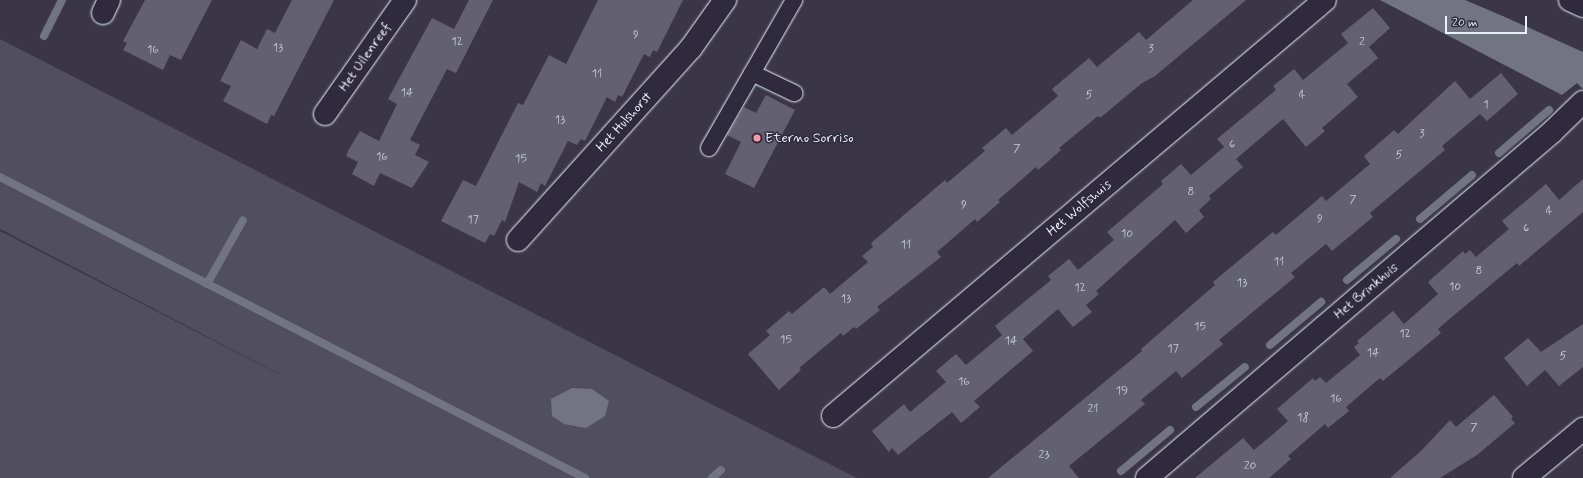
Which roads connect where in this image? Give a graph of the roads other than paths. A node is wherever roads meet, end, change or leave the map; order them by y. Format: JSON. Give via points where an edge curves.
{"nodes":[{"id":1,"x":405,"y":0,"type":"edge"},
{"id":2,"x":725,"y":0,"type":"edge"},
{"id":3,"x":794,"y":0,"type":"edge"},
{"id":4,"x":1325,"y":0,"type":"edge"},
{"id":5,"x":1570,"y":0,"type":"edge"},
{"id":6,"x":1583,"y":6,"type":"edge"},
{"id":7,"x":752,"y":73,"type":"junction"},
{"id":8,"x":794,"y":93,"type":"dead end"},
{"id":9,"x":1580,"y":105,"type":"edge"},
{"id":10,"x":325,"y":114,"type":"dead end"},
{"id":11,"x":709,"y":148,"type":"dead end"},
{"id":12,"x":518,"y":240,"type":"dead end"},
{"id":13,"x":832,"y":416,"type":"dead end"},
{"id":14,"x":1583,"y":429,"type":"edge"},
{"id":15,"x":1147,"y":478,"type":"edge"},
{"id":16,"x":1524,"y":478,"type":"edge"}],
"edges":[{"from":1,"to":10,"type":"street","name":"Het Uilenreef"},
{"from":2,"to":12,"type":"street","name":"Het Hulshorst","via":[[691,48]]},
{"from":3,"to":7,"type":"lane"},
{"from":4,"to":13,"type":"street","name":"Het Wolfshuis"},
{"from":5,"to":6,"type":"street"},
{"from":7,"to":8,"type":"lane"},
{"from":7,"to":11,"type":"lane"},
{"from":9,"to":15,"type":"street","name":"Het Brinkhuis"},
{"from":14,"to":16,"type":"street"}]}
